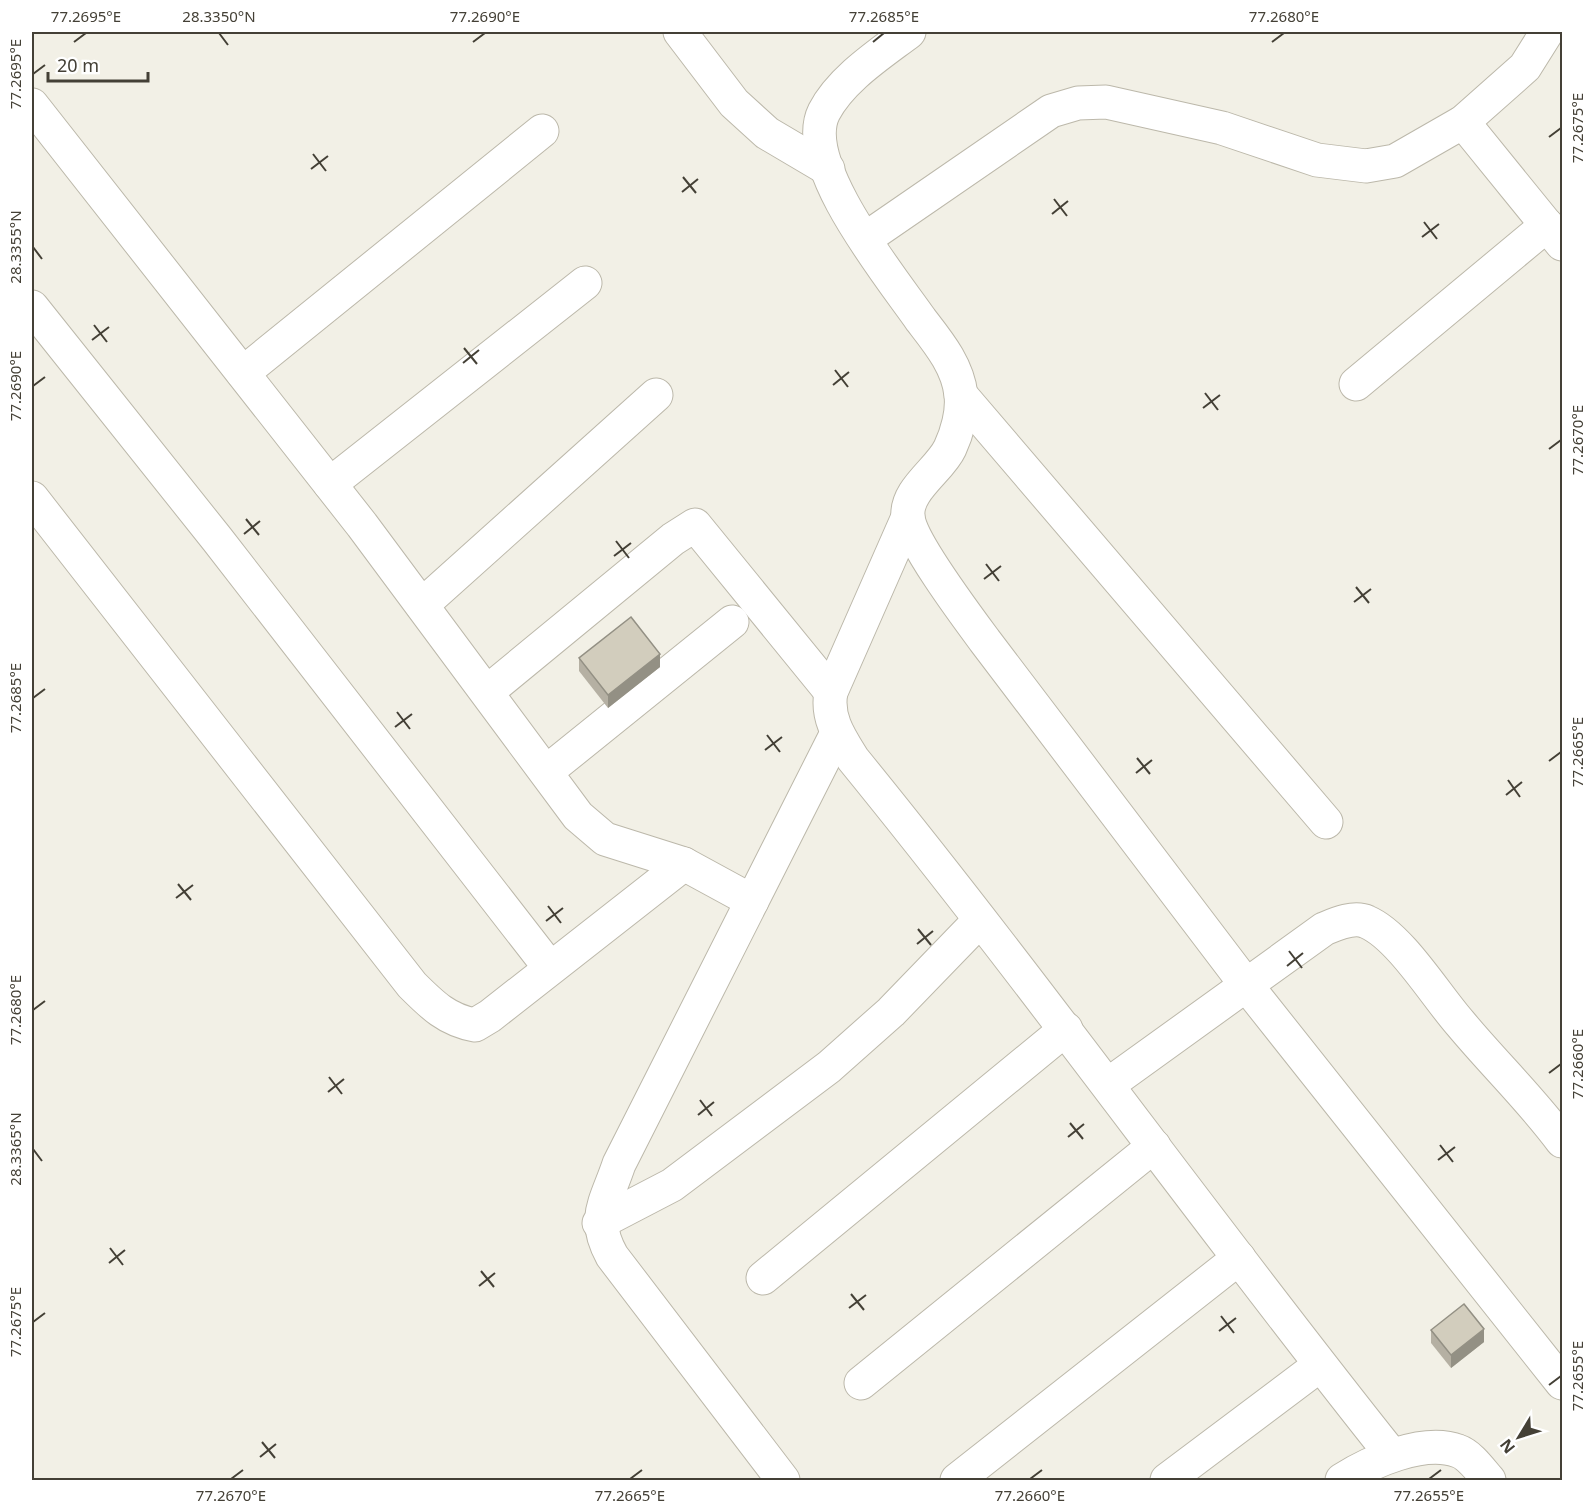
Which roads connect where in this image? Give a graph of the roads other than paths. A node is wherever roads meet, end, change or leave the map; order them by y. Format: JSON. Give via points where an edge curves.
{"nodes":[{"id":1,"x":682,"y":32,"type":"edge"},
{"id":2,"x":909,"y":32,"type":"edge"},
{"id":3,"x":1547,"y":32,"type":"edge"},
{"id":4,"x":32,"y":105,"type":"edge"},
{"id":5,"x":1463,"y":122,"type":"junction"},
{"id":6,"x":542,"y":131,"type":"dead end"},
{"id":7,"x":828,"y":169,"type":"junction"},
{"id":8,"x":1555,"y":235,"type":"edge"},
{"id":9,"x":865,"y":239,"type":"junction"},
{"id":10,"x":585,"y":283,"type":"dead end"},
{"id":11,"x":32,"y":307,"type":"edge"},
{"id":12,"x":243,"y":373,"type":"junction"},
{"id":13,"x":1356,"y":384,"type":"dead end"},
{"id":14,"x":656,"y":395,"type":"dead end"},
{"id":15,"x":961,"y":395,"type":"junction"},
{"id":16,"x":330,"y":484,"type":"junction"},
{"id":17,"x":32,"y":498,"type":"edge"},
{"id":18,"x":908,"y":517,"type":"junction"},
{"id":19,"x":422,"y":605,"type":"junction"},
{"id":20,"x":732,"y":622,"type":"dead end"},
{"id":21,"x":487,"y":692,"type":"junction"},
{"id":22,"x":831,"y":692,"type":"junction"},
{"id":23,"x":837,"y":733,"type":"junction"},
{"id":24,"x":546,"y":772,"type":"junction"},
{"id":25,"x":1326,"y":822,"type":"dead end"},
{"id":26,"x":684,"y":864,"type":"junction"},
{"id":27,"x":752,"y":901,"type":"junction"},
{"id":28,"x":980,"y":920,"type":"junction"},
{"id":29,"x":550,"y":968,"type":"junction"},
{"id":30,"x":1247,"y":986,"type":"junction"},
{"id":31,"x":1066,"y":1029,"type":"junction"},
{"id":32,"x":1109,"y":1084,"type":"junction"},
{"id":33,"x":1563,"y":1141,"type":"edge"},
{"id":34,"x":1154,"y":1146,"type":"junction"},
{"id":35,"x":599,"y":1222,"type":"junction"},
{"id":36,"x":1239,"y":1258,"type":"junction"},
{"id":37,"x":762,"y":1278,"type":"dead end"},
{"id":38,"x":1320,"y":1365,"type":"junction"},
{"id":39,"x":861,"y":1383,"type":"dead end"},
{"id":40,"x":1563,"y":1383,"type":"edge"},
{"id":41,"x":1391,"y":1454,"type":"junction"},
{"id":42,"x":783,"y":1480,"type":"edge"},
{"id":43,"x":957,"y":1480,"type":"edge"},
{"id":44,"x":1167,"y":1480,"type":"edge"},
{"id":45,"x":1342,"y":1480,"type":"edge"},
{"id":46,"x":1489,"y":1480,"type":"edge"}],
"edges":[{"from":1,"to":7,"type":"street","via":[[734,103],[767,133]]},
{"from":2,"to":7,"type":"street","via":[[835,95],[823,115],[819,138]]},
{"from":3,"to":5,"type":"street","via":[[1525,67]]},
{"from":4,"to":12,"type":"street"},
{"from":5,"to":8,"type":"street"},
{"from":5,"to":9,"type":"street","via":[[1395,161],[1366,166],[1317,160],[1222,128],[1106,102],[1078,103],[1051,111]]},
{"from":6,"to":12,"type":"street"},
{"from":7,"to":9,"type":"street","via":[[834,189]]},
{"from":8,"to":13,"type":"street"},
{"from":9,"to":15,"type":"street","via":[[950,361]]},
{"from":10,"to":16,"type":"street"},
{"from":11,"to":29,"type":"street"},
{"from":12,"to":16,"type":"street"},
{"from":14,"to":19,"type":"street"},
{"from":15,"to":18,"type":"street","via":[[959,421],[950,450],[920,487]]},
{"from":15,"to":25,"type":"street"},
{"from":16,"to":19,"type":"street"},
{"from":17,"to":29,"type":"street","via":[[412,985],[438,1011],[457,1022],[475,1025]]},
{"from":18,"to":22,"type":"street"},
{"from":18,"to":30,"type":"street","via":[[955,600]]},
{"from":19,"to":21,"type":"street"},
{"from":20,"to":24,"type":"street"},
{"from":21,"to":22,"type":"street","via":[[672,539],[695,525]]},
{"from":21,"to":24,"type":"street"},
{"from":22,"to":23,"type":"street","via":[[828,707]]},
{"from":23,"to":27,"type":"street"},
{"from":23,"to":28,"type":"street"},
{"from":24,"to":26,"type":"street","via":[[593,831]]},
{"from":26,"to":27,"type":"street"},
{"from":26,"to":29,"type":"street"},
{"from":27,"to":35,"type":"street","via":[[619,1164]]},
{"from":28,"to":31,"type":"street"},
{"from":28,"to":35,"type":"street","via":[[891,1012],[829,1066],[672,1185]]},
{"from":30,"to":32,"type":"street"},
{"from":30,"to":33,"type":"street","via":[[1324,929],[1344,921],[1366,921],[1393,941]]},
{"from":30,"to":40,"type":"street"},
{"from":31,"to":32,"type":"street"},
{"from":31,"to":37,"type":"street"},
{"from":32,"to":34,"type":"street"},
{"from":34,"to":36,"type":"street"},
{"from":34,"to":39,"type":"street"},
{"from":35,"to":42,"type":"street","via":[[612,1256]]},
{"from":36,"to":38,"type":"street"},
{"from":36,"to":43,"type":"street"},
{"from":38,"to":41,"type":"street"},
{"from":38,"to":44,"type":"street"},
{"from":41,"to":45,"type":"street"},
{"from":41,"to":46,"type":"street","via":[[1459,1451]]}]}
